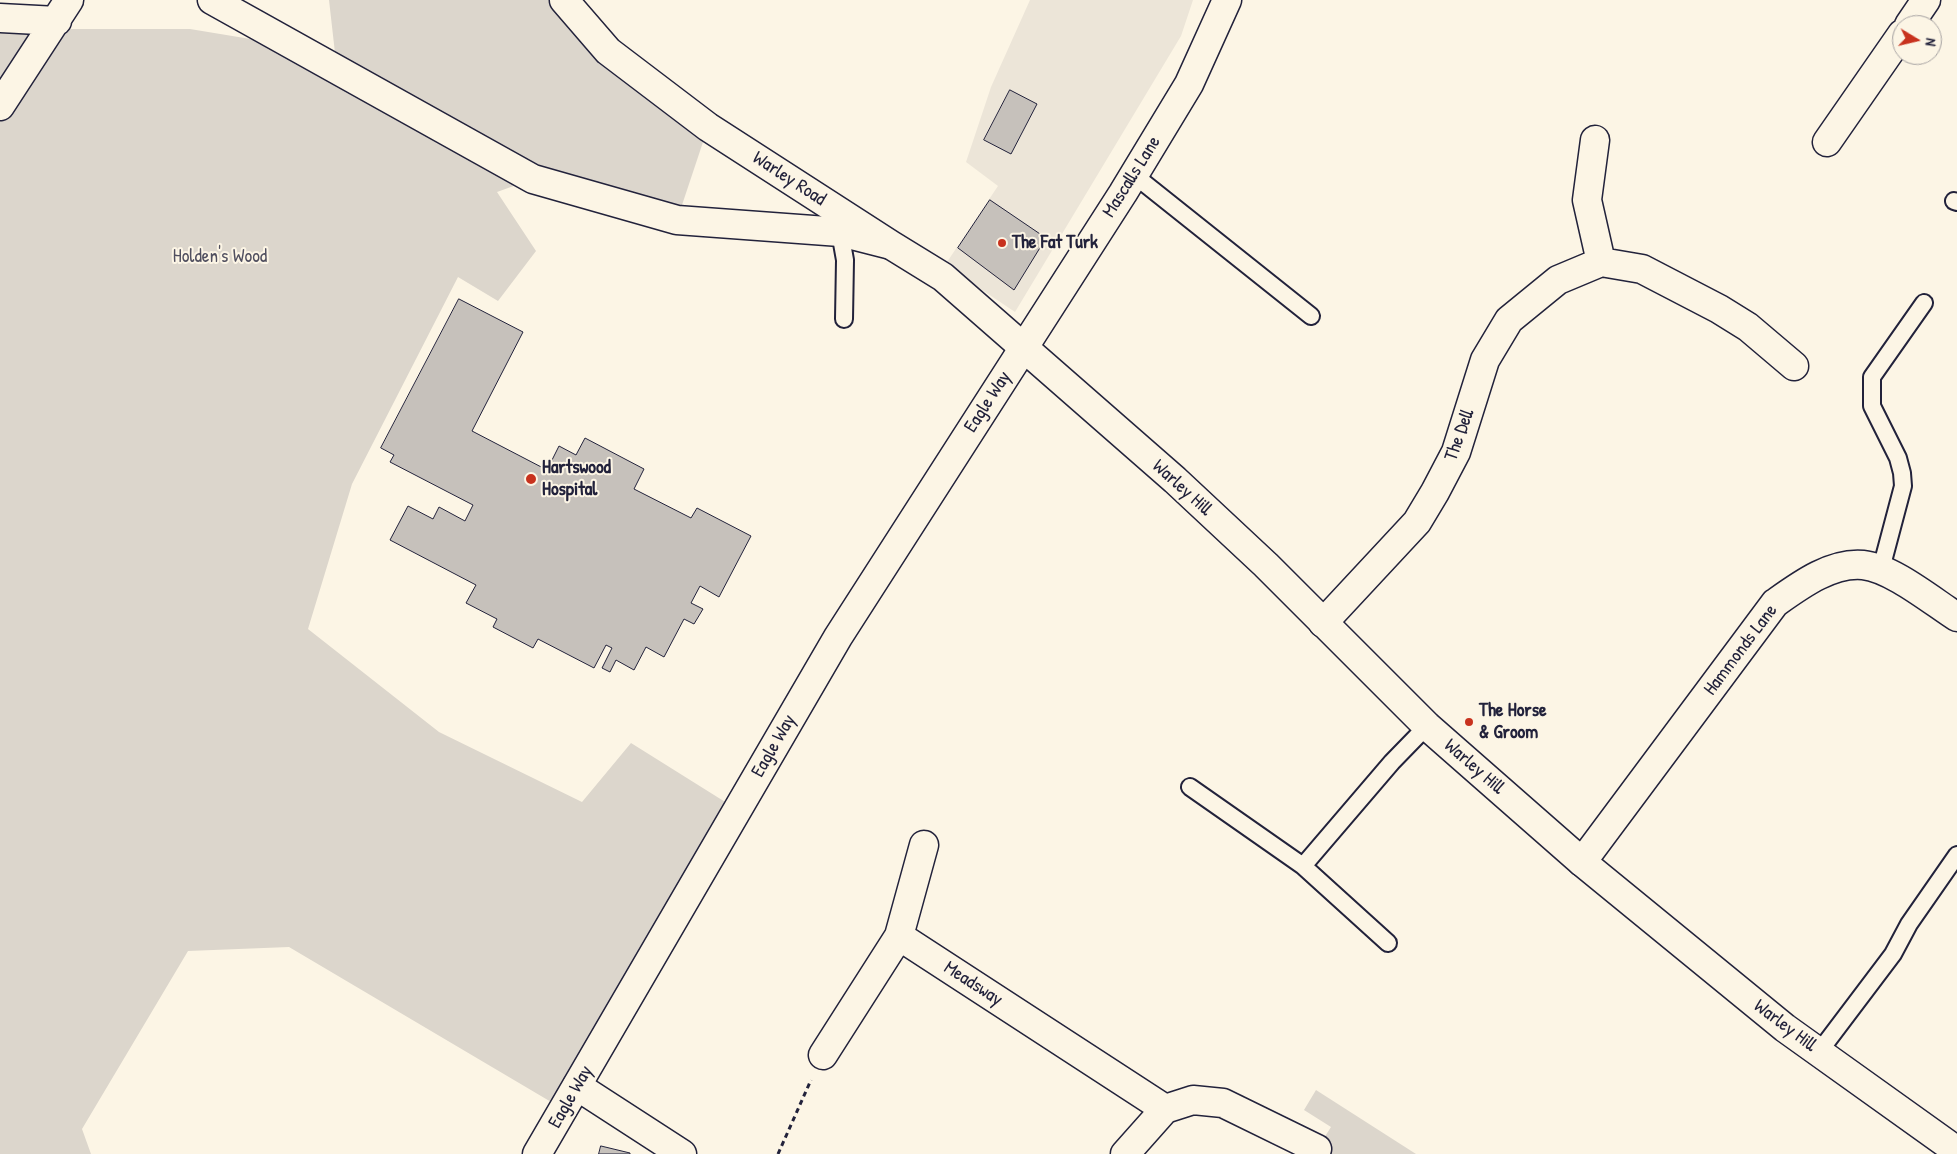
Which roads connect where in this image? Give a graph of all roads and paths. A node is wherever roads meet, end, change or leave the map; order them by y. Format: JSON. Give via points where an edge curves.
{"nodes":[{"id":1,"x":212,"y":0,"type":"edge"},
{"id":2,"x":564,"y":0,"type":"edge"},
{"id":3,"x":1227,"y":0,"type":"edge"},
{"id":4,"x":1926,"y":0,"type":"edge"},
{"id":5,"x":63,"y":10,"type":"edge"},
{"id":6,"x":1916,"y":15,"type":"edge"},
{"id":7,"x":0,"y":18,"type":"edge"},
{"id":8,"x":1892,"y":48,"type":"edge"},
{"id":9,"x":0,"y":106,"type":"edge"},
{"id":10,"x":1595,"y":140,"type":"dead end"},
{"id":11,"x":1827,"y":142,"type":"dead end"},
{"id":12,"x":1134,"y":176,"type":"junction"},
{"id":13,"x":840,"y":232,"type":"junction"},
{"id":14,"x":891,"y":245,"type":"junction"},
{"id":15,"x":1602,"y":262,"type":"junction"},
{"id":16,"x":1924,"y":302,"type":"dead end"},
{"id":17,"x":1311,"y":316,"type":"dead end"},
{"id":18,"x":844,"y":319,"type":"dead end"},
{"id":19,"x":1024,"y":346,"type":"junction"},
{"id":20,"x":1794,"y":366,"type":"dead end"},
{"id":21,"x":1881,"y":569,"type":"junction"},
{"id":22,"x":1957,"y":617,"type":"edge"},
{"id":23,"x":1323,"y":623,"type":"junction"},
{"id":24,"x":1427,"y":726,"type":"junction"},
{"id":25,"x":1190,"y":787,"type":"dead end"},
{"id":26,"x":924,"y":845,"type":"dead end"},
{"id":27,"x":1957,"y":855,"type":"edge"},
{"id":28,"x":1582,"y":862,"type":"junction"},
{"id":29,"x":1303,"y":866,"type":"junction"},
{"id":30,"x":899,"y":936,"type":"junction"},
{"id":31,"x":1388,"y":943,"type":"dead end"},
{"id":32,"x":1820,"y":1052,"type":"junction"},
{"id":33,"x":823,"y":1055,"type":"joint"},
{"id":34,"x":577,"y":1086,"type":"junction"},
{"id":35,"x":1164,"y":1108,"type":"junction"},
{"id":36,"x":1318,"y":1149,"type":"dead end"},
{"id":37,"x":1957,"y":1150,"type":"edge"},
{"id":38,"x":537,"y":1154,"type":"edge"},
{"id":39,"x":682,"y":1154,"type":"edge"},
{"id":40,"x":778,"y":1154,"type":"edge"},
{"id":41,"x":1125,"y":1154,"type":"edge"}],
"edges":[{"from":1,"to":13,"type":"street","via":[[533,179],[677,220]]},
{"from":2,"to":14,"type":"street","name":"Warley Road","via":[[608,51],[708,127]]},
{"from":3,"to":12,"type":"street","name":"Mascalls Lane","via":[[1189,84]]},
{"from":4,"to":6,"type":"street"},
{"from":5,"to":7,"type":"street"},
{"from":5,"to":9,"type":"street"},
{"from":8,"to":11,"type":"street"},
{"from":10,"to":15,"type":"street","via":[[1587,200]]},
{"from":12,"to":17,"type":"lane"},
{"from":12,"to":19,"type":"street","name":"Mascalls Lane"},
{"from":13,"to":14,"type":"street"},
{"from":13,"to":18,"type":"lane","via":[[846,260]]},
{"from":14,"to":19,"type":"street","name":"Warley Road","via":[[943,276]]},
{"from":15,"to":20,"type":"street","via":[[1642,270],[1719,309],[1748,327]]},
{"from":15,"to":23,"type":"street","name":"The Dell","via":[[1558,280],[1509,320],[1485,360],[1456,452],[1436,492],[1417,522]]},
{"from":16,"to":21,"type":"lane","via":[[1872,377],[1872,406],[1898,458],[1903,486]]},
{"from":19,"to":23,"type":"street","name":"Warley Hill","via":[[1175,480]]},
{"from":19,"to":34,"type":"street","name":"Eagle Way","via":[[838,637]]},
{"from":21,"to":22,"type":"street","name":"Hammonds Lane"},
{"from":21,"to":28,"type":"street","name":"Hammonds Lane","via":[[1862,565],[1838,568],[1803,584],[1775,602]]},
{"from":23,"to":24,"type":"street","name":"Warley Hill"},
{"from":24,"to":28,"type":"street","name":"Warley Hill"},
{"from":24,"to":29,"type":"lane"},
{"from":25,"to":29,"type":"lane"},
{"from":26,"to":30,"type":"street"},
{"from":27,"to":32,"type":"lane","via":[[1909,924],[1894,954]]},
{"from":28,"to":32,"type":"street","name":"Warley Hill","via":[[1785,1028]]},
{"from":29,"to":31,"type":"lane"},
{"from":30,"to":33,"type":"street"},
{"from":30,"to":35,"type":"street","name":"Meadsway"},
{"from":32,"to":37,"type":"street","name":"Warley Hill"},
{"from":33,"to":40,"type":"path"},
{"from":34,"to":38,"type":"street","name":"Eagle Way"},
{"from":34,"to":39,"type":"street"},
{"from":35,"to":36,"type":"street","via":[[1193,1100],[1223,1103]]},
{"from":35,"to":41,"type":"street"}]}
